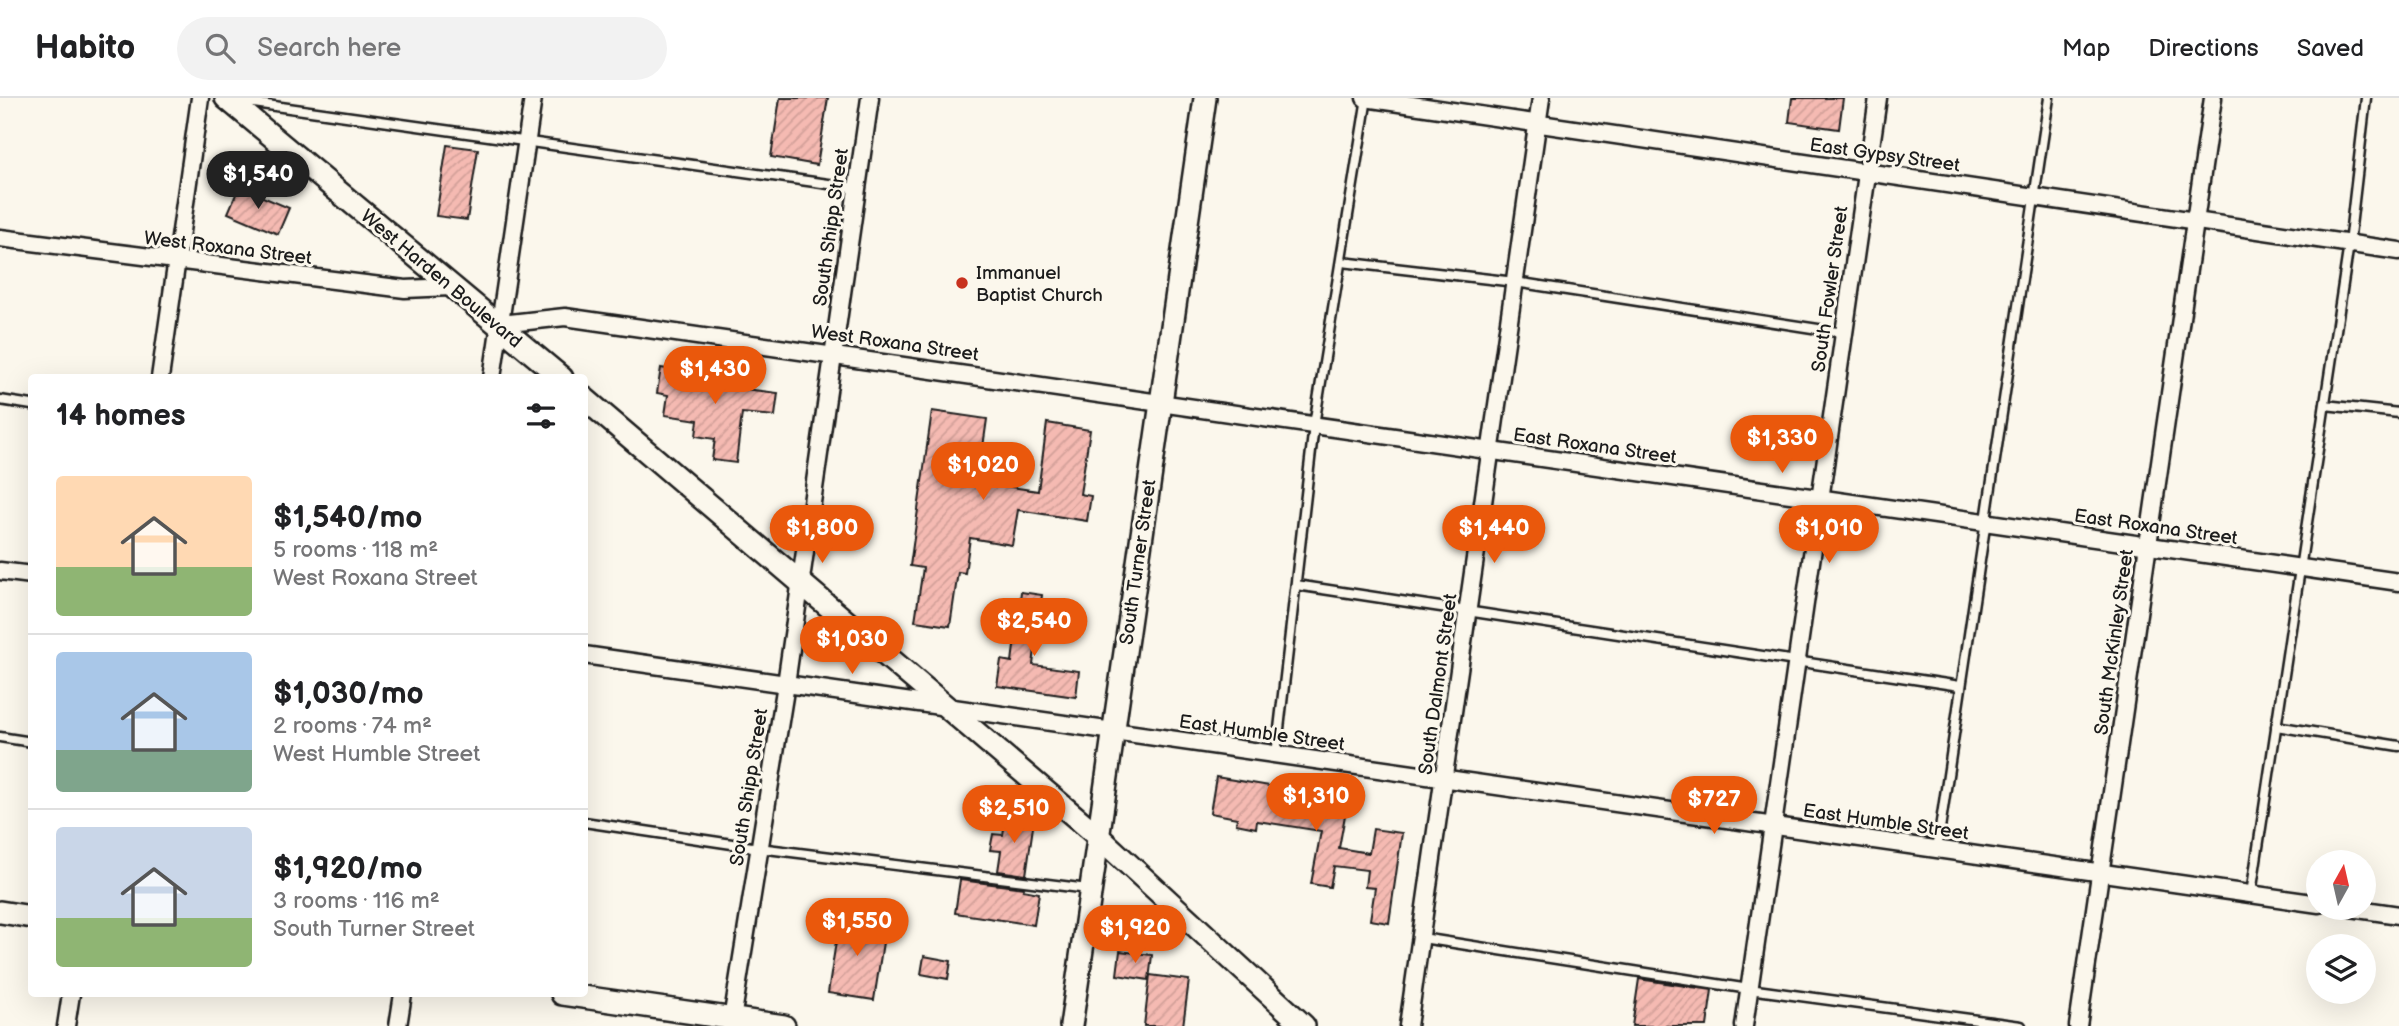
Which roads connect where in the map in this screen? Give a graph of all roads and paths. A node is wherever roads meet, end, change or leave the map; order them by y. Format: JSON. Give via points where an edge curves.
{"nodes":[{"id":1,"x":200,"y":98,"type":"edge"},
{"id":2,"x":533,"y":98,"type":"edge"},
{"id":3,"x":870,"y":98,"type":"edge"},
{"id":4,"x":1205,"y":98,"type":"edge"},
{"id":5,"x":1367,"y":98,"type":"edge"},
{"id":6,"x":1541,"y":98,"type":"edge"},
{"id":7,"x":1878,"y":98,"type":"edge"},
{"id":8,"x":2049,"y":98,"type":"edge"},
{"id":9,"x":2213,"y":98,"type":"edge"},
{"id":10,"x":2365,"y":98,"type":"edge"},
{"id":11,"x":227,"y":99,"type":"edge"},
{"id":12,"x":1537,"y":124,"type":"junction"},
{"id":13,"x":526,"y":141,"type":"junction"},
{"id":14,"x":1867,"y":172,"type":"junction"},
{"id":15,"x":857,"y":188,"type":"junction"},
{"id":16,"x":2034,"y":197,"type":"junction"},
{"id":17,"x":2195,"y":221,"type":"junction"},
{"id":18,"x":0,"y":237,"type":"edge"},
{"id":19,"x":2349,"y":244,"type":"junction"},
{"id":20,"x":2399,"y":251,"type":"edge"},
{"id":21,"x":176,"y":262,"type":"junction"},
{"id":22,"x":1342,"y":262,"type":"junction"},
{"id":23,"x":1515,"y":282,"type":"junction"},
{"id":24,"x":452,"y":287,"type":"junction"},
{"id":25,"x":500,"y":324,"type":"junction"},
{"id":26,"x":1844,"y":333,"type":"junction"},
{"id":27,"x":833,"y":355,"type":"junction"},
{"id":28,"x":161,"y":374,"type":"edge"},
{"id":29,"x":493,"y":374,"type":"edge"},
{"id":30,"x":557,"y":374,"type":"edge"},
{"id":31,"x":0,"y":400,"type":"edge"},
{"id":32,"x":588,"y":401,"type":"edge"},
{"id":33,"x":1159,"y":402,"type":"junction"},
{"id":34,"x":28,"y":404,"type":"edge"},
{"id":35,"x":2325,"y":405,"type":"junction"},
{"id":36,"x":2399,"y":412,"type":"edge"},
{"id":37,"x":1314,"y":425,"type":"junction"},
{"id":38,"x":1491,"y":452,"type":"junction"},
{"id":39,"x":1820,"y":499,"type":"junction"},
{"id":40,"x":1987,"y":523,"type":"junction"},
{"id":41,"x":2148,"y":546,"type":"junction"},
{"id":42,"x":2301,"y":568,"type":"junction"},
{"id":43,"x":0,"y":571,"type":"edge"},
{"id":44,"x":28,"y":574,"type":"edge"},
{"id":45,"x":2399,"y":582,"type":"edge"},
{"id":46,"x":800,"y":584,"type":"junction"},
{"id":47,"x":1296,"y":584,"type":"junction"},
{"id":48,"x":1469,"y":612,"type":"junction"},
{"id":49,"x":588,"y":656,"type":"edge"},
{"id":50,"x":1797,"y":661,"type":"junction"},
{"id":51,"x":786,"y":684,"type":"junction"},
{"id":52,"x":1960,"y":686,"type":"junction"},
{"id":53,"x":946,"y":708,"type":"junction"},
{"id":54,"x":2276,"y":726,"type":"junction"},
{"id":55,"x":1114,"y":732,"type":"junction"},
{"id":56,"x":0,"y":737,"type":"edge"},
{"id":57,"x":28,"y":741,"type":"edge"},
{"id":58,"x":2399,"y":746,"type":"edge"},
{"id":59,"x":1276,"y":755,"type":"junction"},
{"id":60,"x":1445,"y":780,"type":"junction"},
{"id":61,"x":588,"y":823,"type":"edge"},
{"id":62,"x":1773,"y":826,"type":"junction"},
{"id":63,"x":1098,"y":837,"type":"junction"},
{"id":64,"x":759,"y":848,"type":"junction"},
{"id":65,"x":1937,"y":849,"type":"junction"},
{"id":66,"x":2101,"y":873,"type":"junction"},
{"id":67,"x":1091,"y":889,"type":"junction"},
{"id":68,"x":2251,"y":894,"type":"junction"},
{"id":69,"x":2306,"y":902,"type":"edge"},
{"id":70,"x":0,"y":912,"type":"edge"},
{"id":71,"x":2376,"y":912,"type":"edge"},
{"id":72,"x":2399,"y":915,"type":"edge"},
{"id":73,"x":28,"y":916,"type":"edge"},
{"id":74,"x":1422,"y":938,"type":"junction"},
{"id":75,"x":1749,"y":989,"type":"junction"},
{"id":76,"x":71,"y":997,"type":"edge"},
{"id":77,"x":403,"y":997,"type":"edge"},
{"id":78,"x":580,"y":997,"type":"edge"},
{"id":79,"x":731,"y":1022,"type":"edge"},
{"id":80,"x":66,"y":1026,"type":"edge"},
{"id":81,"x":398,"y":1026,"type":"edge"},
{"id":82,"x":784,"y":1026,"type":"edge"},
{"id":83,"x":1071,"y":1026,"type":"edge"},
{"id":84,"x":1304,"y":1026,"type":"edge"},
{"id":85,"x":1408,"y":1026,"type":"edge"},
{"id":86,"x":1744,"y":1026,"type":"edge"},
{"id":87,"x":2021,"y":1026,"type":"edge"},
{"id":88,"x":2078,"y":1026,"type":"edge"}],
"edges":[{"from":1,"to":21,"type":"street"},
{"from":2,"to":13,"type":"street"},
{"from":3,"to":15,"type":"street","name":"South Shipp Street"},
{"from":4,"to":33,"type":"street","name":"South Turner Street"},
{"from":5,"to":12,"type":"street","name":"East Gypsy Street"},
{"from":5,"to":22,"type":"lane"},
{"from":6,"to":12,"type":"street","name":"South Dalmont Street"},
{"from":7,"to":14,"type":"street","name":"South Fowler Street"},
{"from":8,"to":16,"type":"lane"},
{"from":9,"to":17,"type":"street","name":"South McKinley Street"},
{"from":10,"to":19,"type":"lane"},
{"from":11,"to":13,"type":"lane"},
{"from":11,"to":24,"type":"street","name":"West Harden Boulevard"},
{"from":12,"to":14,"type":"street","name":"East Gypsy Street"},
{"from":12,"to":23,"type":"street","name":"South Dalmont Street"},
{"from":13,"to":15,"type":"lane"},
{"from":13,"to":25,"type":"street"},
{"from":14,"to":16,"type":"street","name":"East Gypsy Street"},
{"from":14,"to":26,"type":"street","name":"South Fowler Street"},
{"from":15,"to":27,"type":"street","name":"South Shipp Street"},
{"from":16,"to":17,"type":"street","name":"East Gypsy Street"},
{"from":16,"to":40,"type":"lane"},
{"from":17,"to":19,"type":"street","name":"East Gypsy Street"},
{"from":17,"to":41,"type":"street","name":"South McKinley Street"},
{"from":18,"to":21,"type":"street","name":"West Roxana Street"},
{"from":19,"to":20,"type":"street","name":"East Gypsy Street"},
{"from":19,"to":35,"type":"lane"},
{"from":21,"to":24,"type":"street","name":"West Roxana Street","via":[[405,289]]},
{"from":21,"to":28,"type":"street"},
{"from":22,"to":23,"type":"lane"},
{"from":22,"to":37,"type":"lane"},
{"from":23,"to":26,"type":"lane"},
{"from":23,"to":38,"type":"street","name":"South Dalmont Street"},
{"from":24,"to":25,"type":"street","name":"West Harden Boulevard"},
{"from":25,"to":27,"type":"street","name":"West Roxana Street","via":[[565,317]]},
{"from":25,"to":29,"type":"street"},
{"from":25,"to":30,"type":"street","name":"West Harden Boulevard"},
{"from":26,"to":39,"type":"street","name":"South Fowler Street"},
{"from":27,"to":33,"type":"street","name":"West Roxana Street"},
{"from":27,"to":46,"type":"street","name":"South Shipp Street"},
{"from":31,"to":34,"type":"lane"},
{"from":32,"to":46,"type":"street"},
{"from":33,"to":37,"type":"street","name":"East Roxana Street"},
{"from":33,"to":55,"type":"street","name":"South Turner Street"},
{"from":35,"to":36,"type":"lane"},
{"from":35,"to":42,"type":"lane"},
{"from":37,"to":38,"type":"street","name":"East Roxana Street"},
{"from":37,"to":47,"type":"lane"},
{"from":38,"to":39,"type":"street","name":"East Roxana Street"},
{"from":38,"to":48,"type":"street","name":"South Dalmont Street"},
{"from":39,"to":40,"type":"street","name":"East Roxana Street"},
{"from":39,"to":50,"type":"street","name":"South Fowler Street"},
{"from":40,"to":41,"type":"street","name":"East Roxana Street"},
{"from":40,"to":52,"type":"lane"},
{"from":41,"to":42,"type":"street","name":"East Roxana Street"},
{"from":41,"to":66,"type":"street","name":"South McKinley Street"},
{"from":42,"to":45,"type":"street","name":"East Roxana Street"},
{"from":42,"to":54,"type":"lane"},
{"from":43,"to":44,"type":"street"},
{"from":46,"to":51,"type":"street","name":"South Shipp Street"},
{"from":46,"to":53,"type":"street"},
{"from":47,"to":48,"type":"lane"},
{"from":47,"to":59,"type":"lane"},
{"from":48,"to":50,"type":"lane"},
{"from":48,"to":60,"type":"street","name":"South Dalmont Street"},
{"from":49,"to":51,"type":"street","name":"East Humble Street"},
{"from":50,"to":52,"type":"lane"},
{"from":50,"to":62,"type":"street","name":"South Fowler Street"},
{"from":51,"to":53,"type":"street","name":"East Humble Street"},
{"from":51,"to":64,"type":"street","name":"South Shipp Street"},
{"from":52,"to":65,"type":"lane"},
{"from":53,"to":55,"type":"street","name":"East Humble Street"},
{"from":53,"to":63,"type":"street"},
{"from":54,"to":58,"type":"lane"},
{"from":54,"to":68,"type":"lane"},
{"from":55,"to":59,"type":"street","name":"East Humble Street"},
{"from":55,"to":63,"type":"street","name":"South Turner Street"},
{"from":56,"to":57,"type":"lane"},
{"from":59,"to":60,"type":"street","name":"East Humble Street"},
{"from":60,"to":62,"type":"street","name":"East Humble Street"},
{"from":60,"to":74,"type":"street","name":"South Dalmont Street"},
{"from":61,"to":64,"type":"lane"},
{"from":62,"to":65,"type":"street","name":"East Humble Street"},
{"from":62,"to":75,"type":"street","name":"South Fowler Street"},
{"from":63,"to":67,"type":"street","name":"South Turner Street"},
{"from":63,"to":84,"type":"street"},
{"from":64,"to":67,"type":"lane"},
{"from":64,"to":79,"type":"street","name":"South Shipp Street"},
{"from":65,"to":66,"type":"street","name":"East Humble Street"},
{"from":66,"to":68,"type":"street","name":"East Humble Street"},
{"from":66,"to":88,"type":"street","name":"South McKinley Street"},
{"from":67,"to":83,"type":"street","name":"South Turner Street"},
{"from":68,"to":69,"type":"street","name":"East Humble Street"},
{"from":70,"to":73,"type":"street"},
{"from":71,"to":72,"type":"street"},
{"from":74,"to":75,"type":"lane"},
{"from":74,"to":85,"type":"street","name":"South Dalmont Street"},
{"from":75,"to":86,"type":"street","name":"South Fowler Street"},
{"from":75,"to":87,"type":"lane"},
{"from":76,"to":80,"type":"street"},
{"from":77,"to":81,"type":"street"},
{"from":78,"to":79,"type":"street"},
{"from":79,"to":82,"type":"street"}]}
